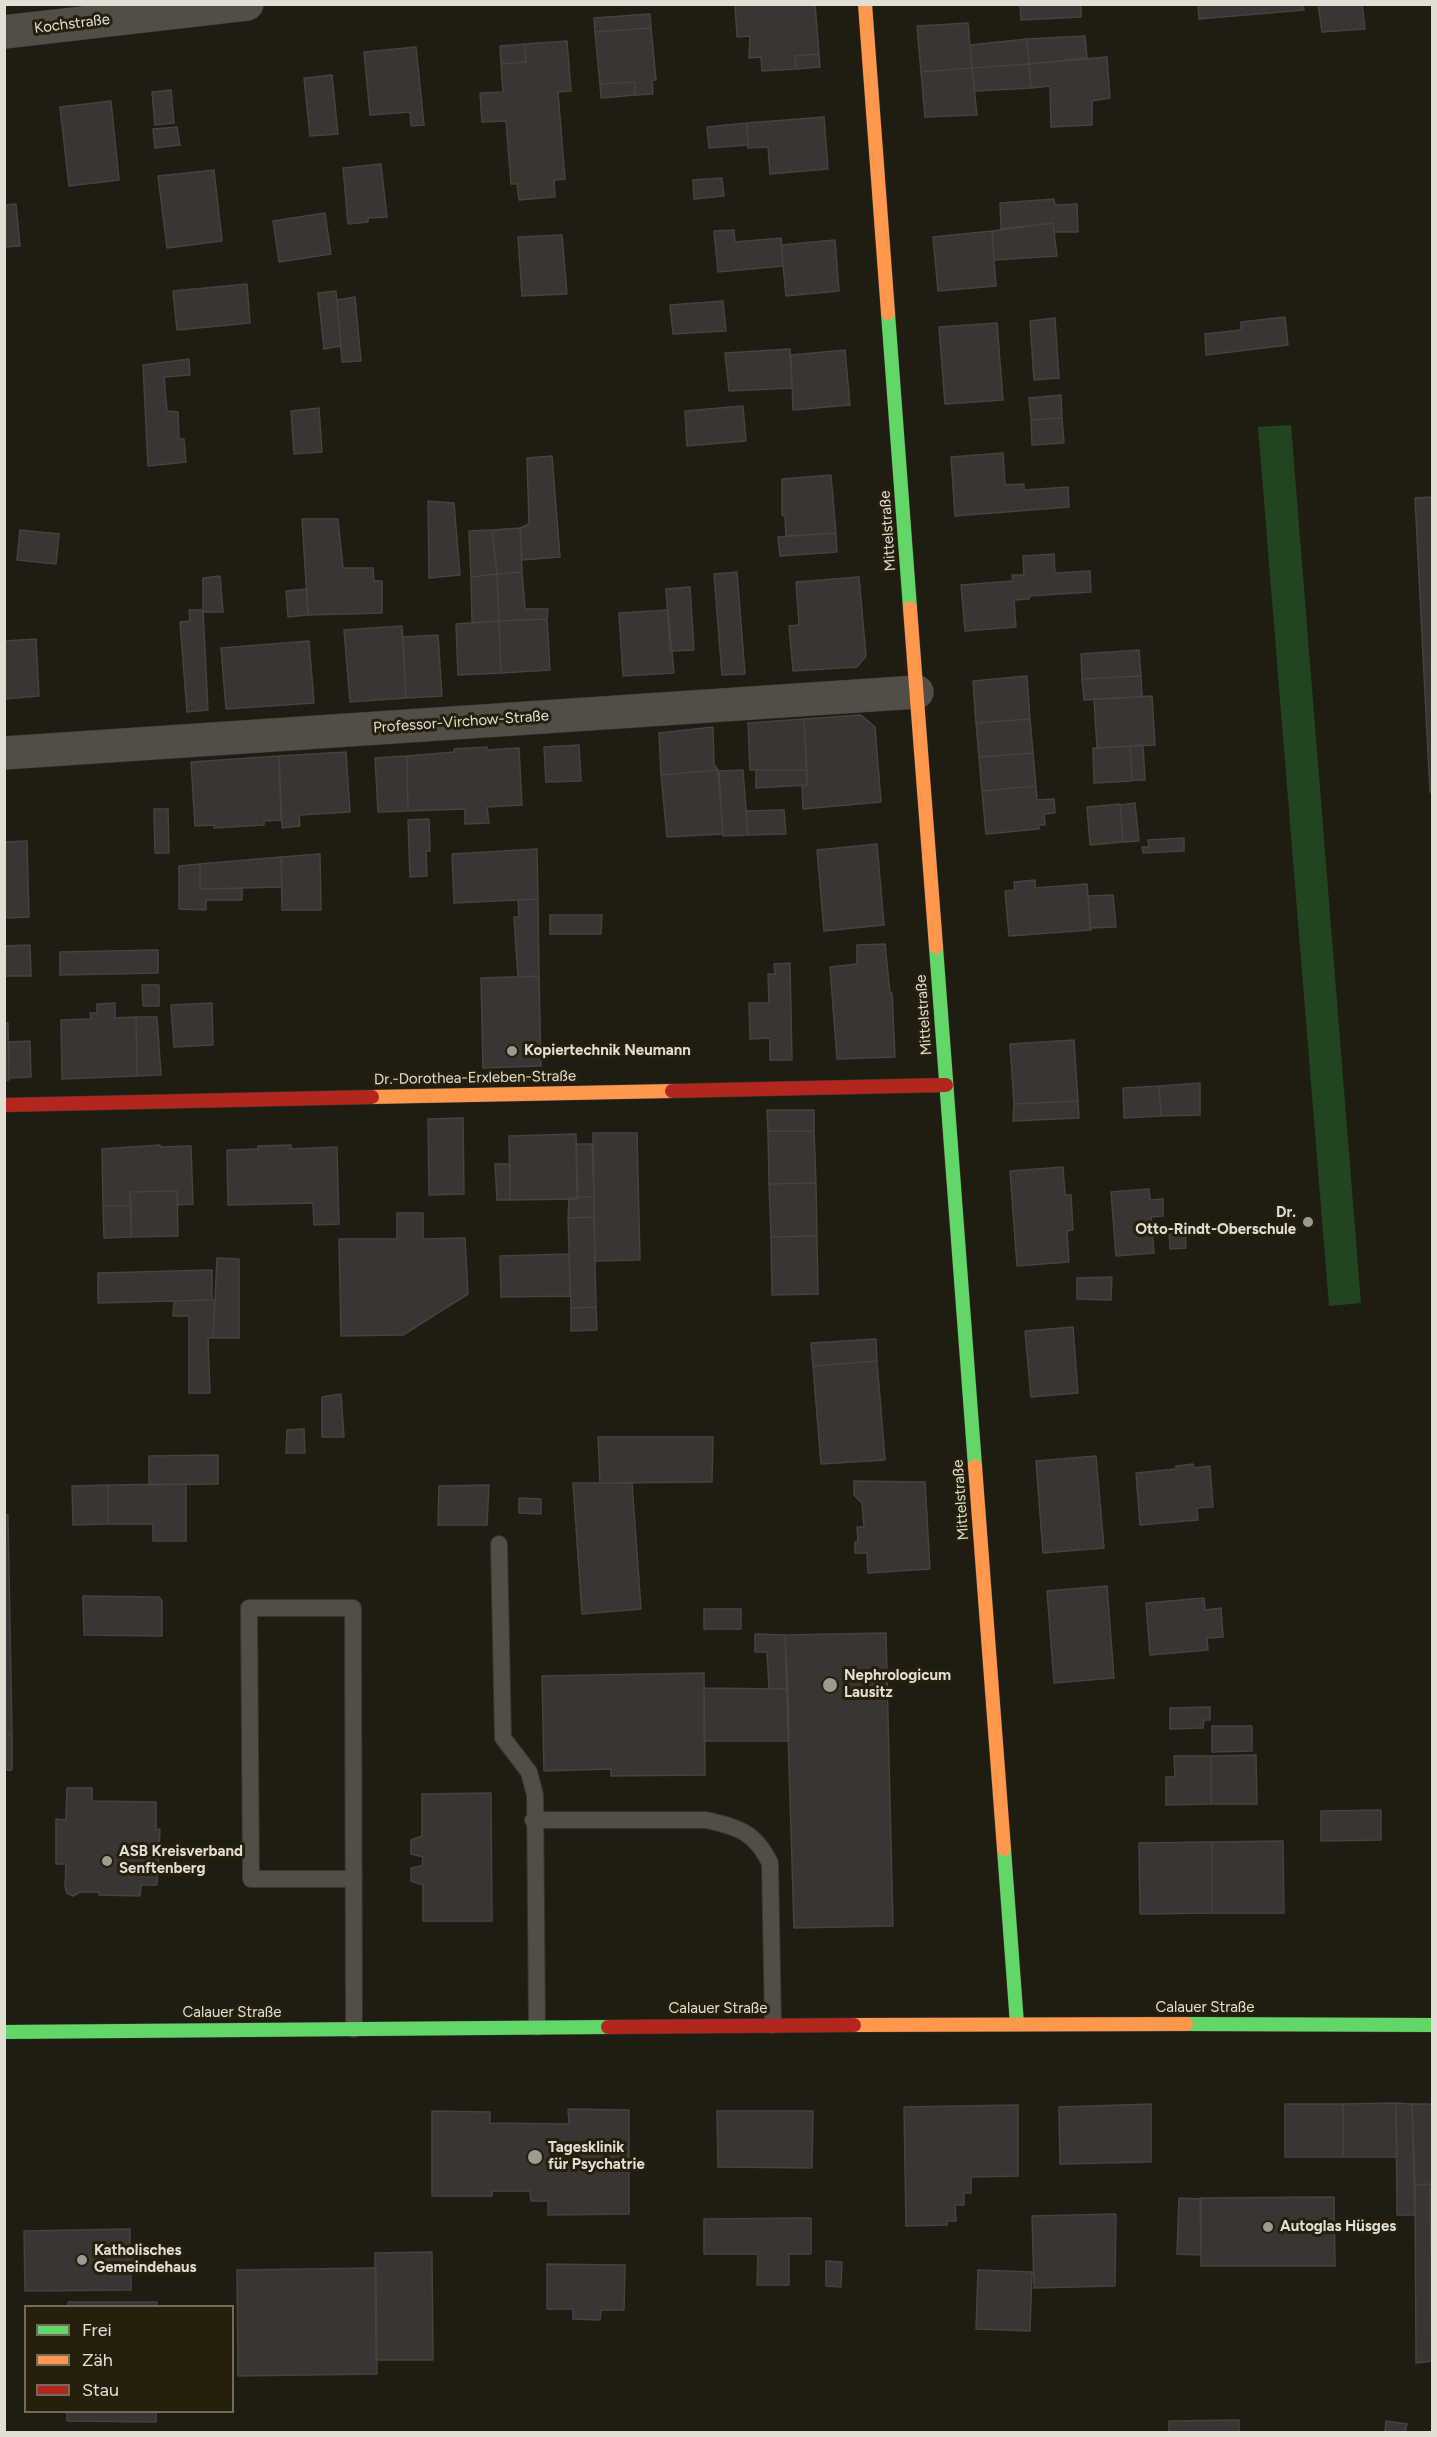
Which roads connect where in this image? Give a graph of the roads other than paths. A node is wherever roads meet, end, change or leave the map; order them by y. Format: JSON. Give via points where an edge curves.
{"nodes":[{"id":1,"x":247,"y":4,"type":"edge"},
{"id":2,"x":865,"y":4,"type":"edge"},
{"id":3,"x":4,"y":32,"type":"edge"},
{"id":4,"x":917,"y":692,"type":"junction"},
{"id":5,"x":4,"y":753,"type":"edge"},
{"id":6,"x":946,"y":1085,"type":"junction"},
{"id":7,"x":4,"y":1105,"type":"edge"},
{"id":8,"x":499,"y":1544,"type":"dead end"},
{"id":9,"x":533,"y":1820,"type":"junction"},
{"id":10,"x":354,"y":1879,"type":"junction"},
{"id":11,"x":1017,"y":2024,"type":"junction"},
{"id":12,"x":773,"y":2025,"type":"junction"},
{"id":13,"x":1432,"y":2025,"type":"edge"},
{"id":14,"x":537,"y":2027,"type":"junction"},
{"id":15,"x":354,"y":2029,"type":"junction"},
{"id":16,"x":4,"y":2032,"type":"edge"}],
"edges":[{"from":1,"to":3,"type":"street","name":"Kochstraße"},
{"from":2,"to":4,"type":"street","name":"Mittelstraße"},
{"from":4,"to":5,"type":"street","name":"Professor-Virchow-Straße"},
{"from":4,"to":6,"type":"street","name":"Mittelstraße"},
{"from":6,"to":7,"type":"street","name":"Dr.-Dorothea-Erxleben-Straße"},
{"from":6,"to":11,"type":"street","name":"Mittelstraße"},
{"from":8,"to":9,"type":"lane","via":[[502,1738],[529,1772],[534,1787]]},
{"from":9,"to":12,"type":"lane","via":[[706,1820],[729,1825],[761,1845],[770,1863]]},
{"from":9,"to":14,"type":"lane"},
{"from":10,"to":10,"type":"lane","via":[[353,1608],[249,1608],[250,1879]]},
{"from":10,"to":15,"type":"lane"},
{"from":11,"to":12,"type":"street","name":"Calauer Straße"},
{"from":11,"to":13,"type":"street","name":"Calauer Straße"},
{"from":12,"to":14,"type":"street","name":"Calauer Straße"},
{"from":14,"to":15,"type":"street","name":"Calauer Straße"},
{"from":15,"to":16,"type":"street","name":"Calauer Straße"}]}
